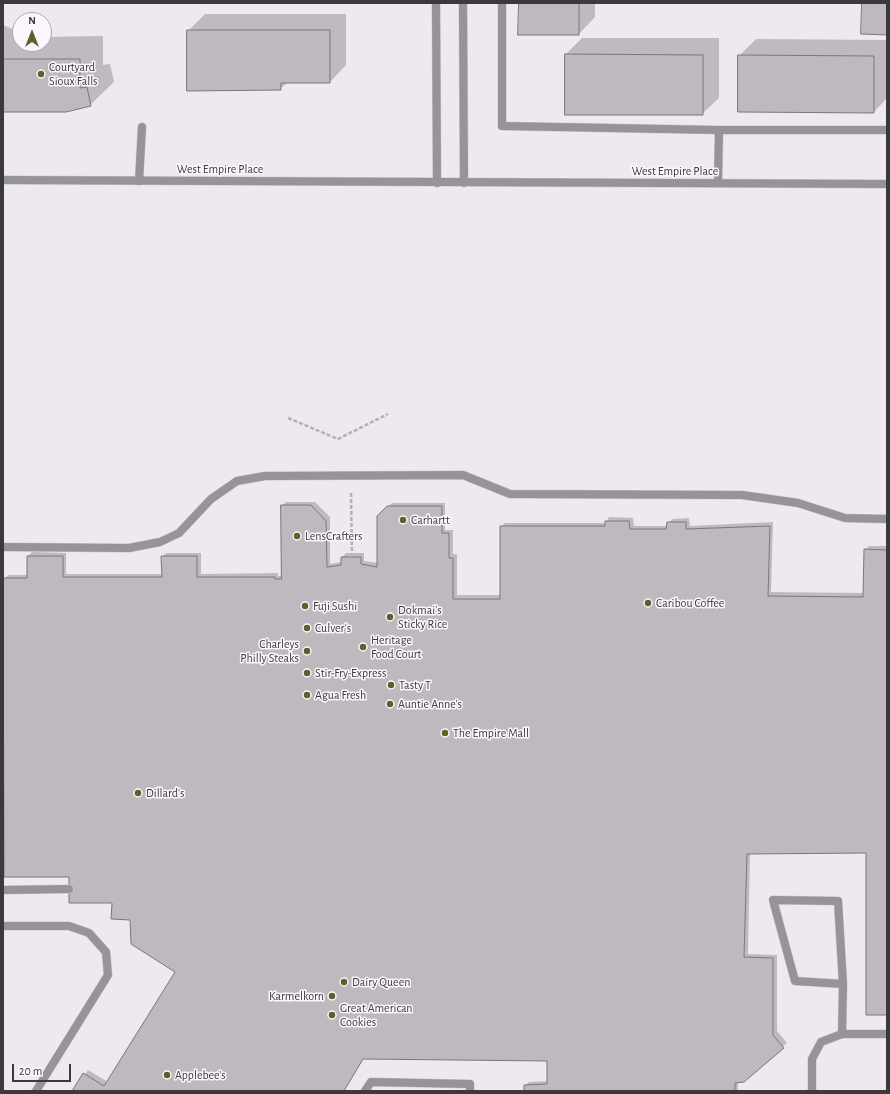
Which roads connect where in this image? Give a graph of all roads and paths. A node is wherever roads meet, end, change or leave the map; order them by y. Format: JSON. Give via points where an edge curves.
{"nodes":[{"id":1,"x":436,"y":3,"type":"edge"},
{"id":2,"x":463,"y":3,"type":"edge"},
{"id":3,"x":502,"y":3,"type":"edge"},
{"id":4,"x":142,"y":127,"type":"dead end"},
{"id":5,"x":719,"y":130,"type":"junction"},
{"id":6,"x":887,"y":130,"type":"edge"},
{"id":7,"x":3,"y":180,"type":"edge"},
{"id":8,"x":139,"y":181,"type":"junction"},
{"id":9,"x":436,"y":183,"type":"junction"},
{"id":10,"x":464,"y":183,"type":"junction"},
{"id":11,"x":718,"y":183,"type":"junction"},
{"id":12,"x":887,"y":184,"type":"edge"},
{"id":13,"x":388,"y":414,"type":"dead end"},
{"id":14,"x":288,"y":418,"type":"dead end"},
{"id":15,"x":351,"y":493,"type":"dead end"},
{"id":16,"x":887,"y":519,"type":"edge"},
{"id":17,"x":3,"y":547,"type":"edge"},
{"id":18,"x":352,"y":556,"type":"dead end"},
{"id":19,"x":69,"y":889,"type":"dead end"},
{"id":20,"x":3,"y":890,"type":"edge"},
{"id":21,"x":3,"y":926,"type":"edge"},
{"id":22,"x":843,"y":984,"type":"junction"},
{"id":23,"x":842,"y":1034,"type":"junction"},
{"id":24,"x":887,"y":1034,"type":"edge"},
{"id":25,"x":36,"y":1091,"type":"edge"},
{"id":26,"x":365,"y":1091,"type":"edge"},
{"id":27,"x":470,"y":1091,"type":"edge"},
{"id":28,"x":812,"y":1091,"type":"edge"}],
"edges":[{"from":1,"to":9,"type":"street"},
{"from":2,"to":10,"type":"street"},
{"from":3,"to":5,"type":"street","via":[[502,126]]},
{"from":4,"to":8,"type":"street"},
{"from":5,"to":6,"type":"street"},
{"from":5,"to":11,"type":"street"},
{"from":7,"to":8,"type":"street","name":"West Empire Place"},
{"from":8,"to":9,"type":"street","name":"West Empire Place"},
{"from":9,"to":10,"type":"street","name":"West Empire Place"},
{"from":10,"to":11,"type":"street","name":"West Empire Place"},
{"from":11,"to":12,"type":"street","name":"West Empire Place"},
{"from":13,"to":14,"type":"path","via":[[338,439]]},
{"from":15,"to":18,"type":"path"},
{"from":16,"to":17,"type":"street","via":[[845,518],[798,503],[742,495],[510,494],[463,475],[266,476],[237,481],[210,499],[179,533],[160,542],[129,548]]},
{"from":19,"to":20,"type":"street"},
{"from":21,"to":25,"type":"street","via":[[69,926],[89,933],[106,952],[108,975]]},
{"from":22,"to":22,"type":"street","via":[[838,901],[773,900],[795,981]]},
{"from":22,"to":23,"type":"street"},
{"from":23,"to":24,"type":"street"},
{"from":23,"to":28,"type":"street","via":[[820,1042],[812,1059]]},
{"from":26,"to":27,"type":"street","via":[[371,1082],[470,1084]]}]}
